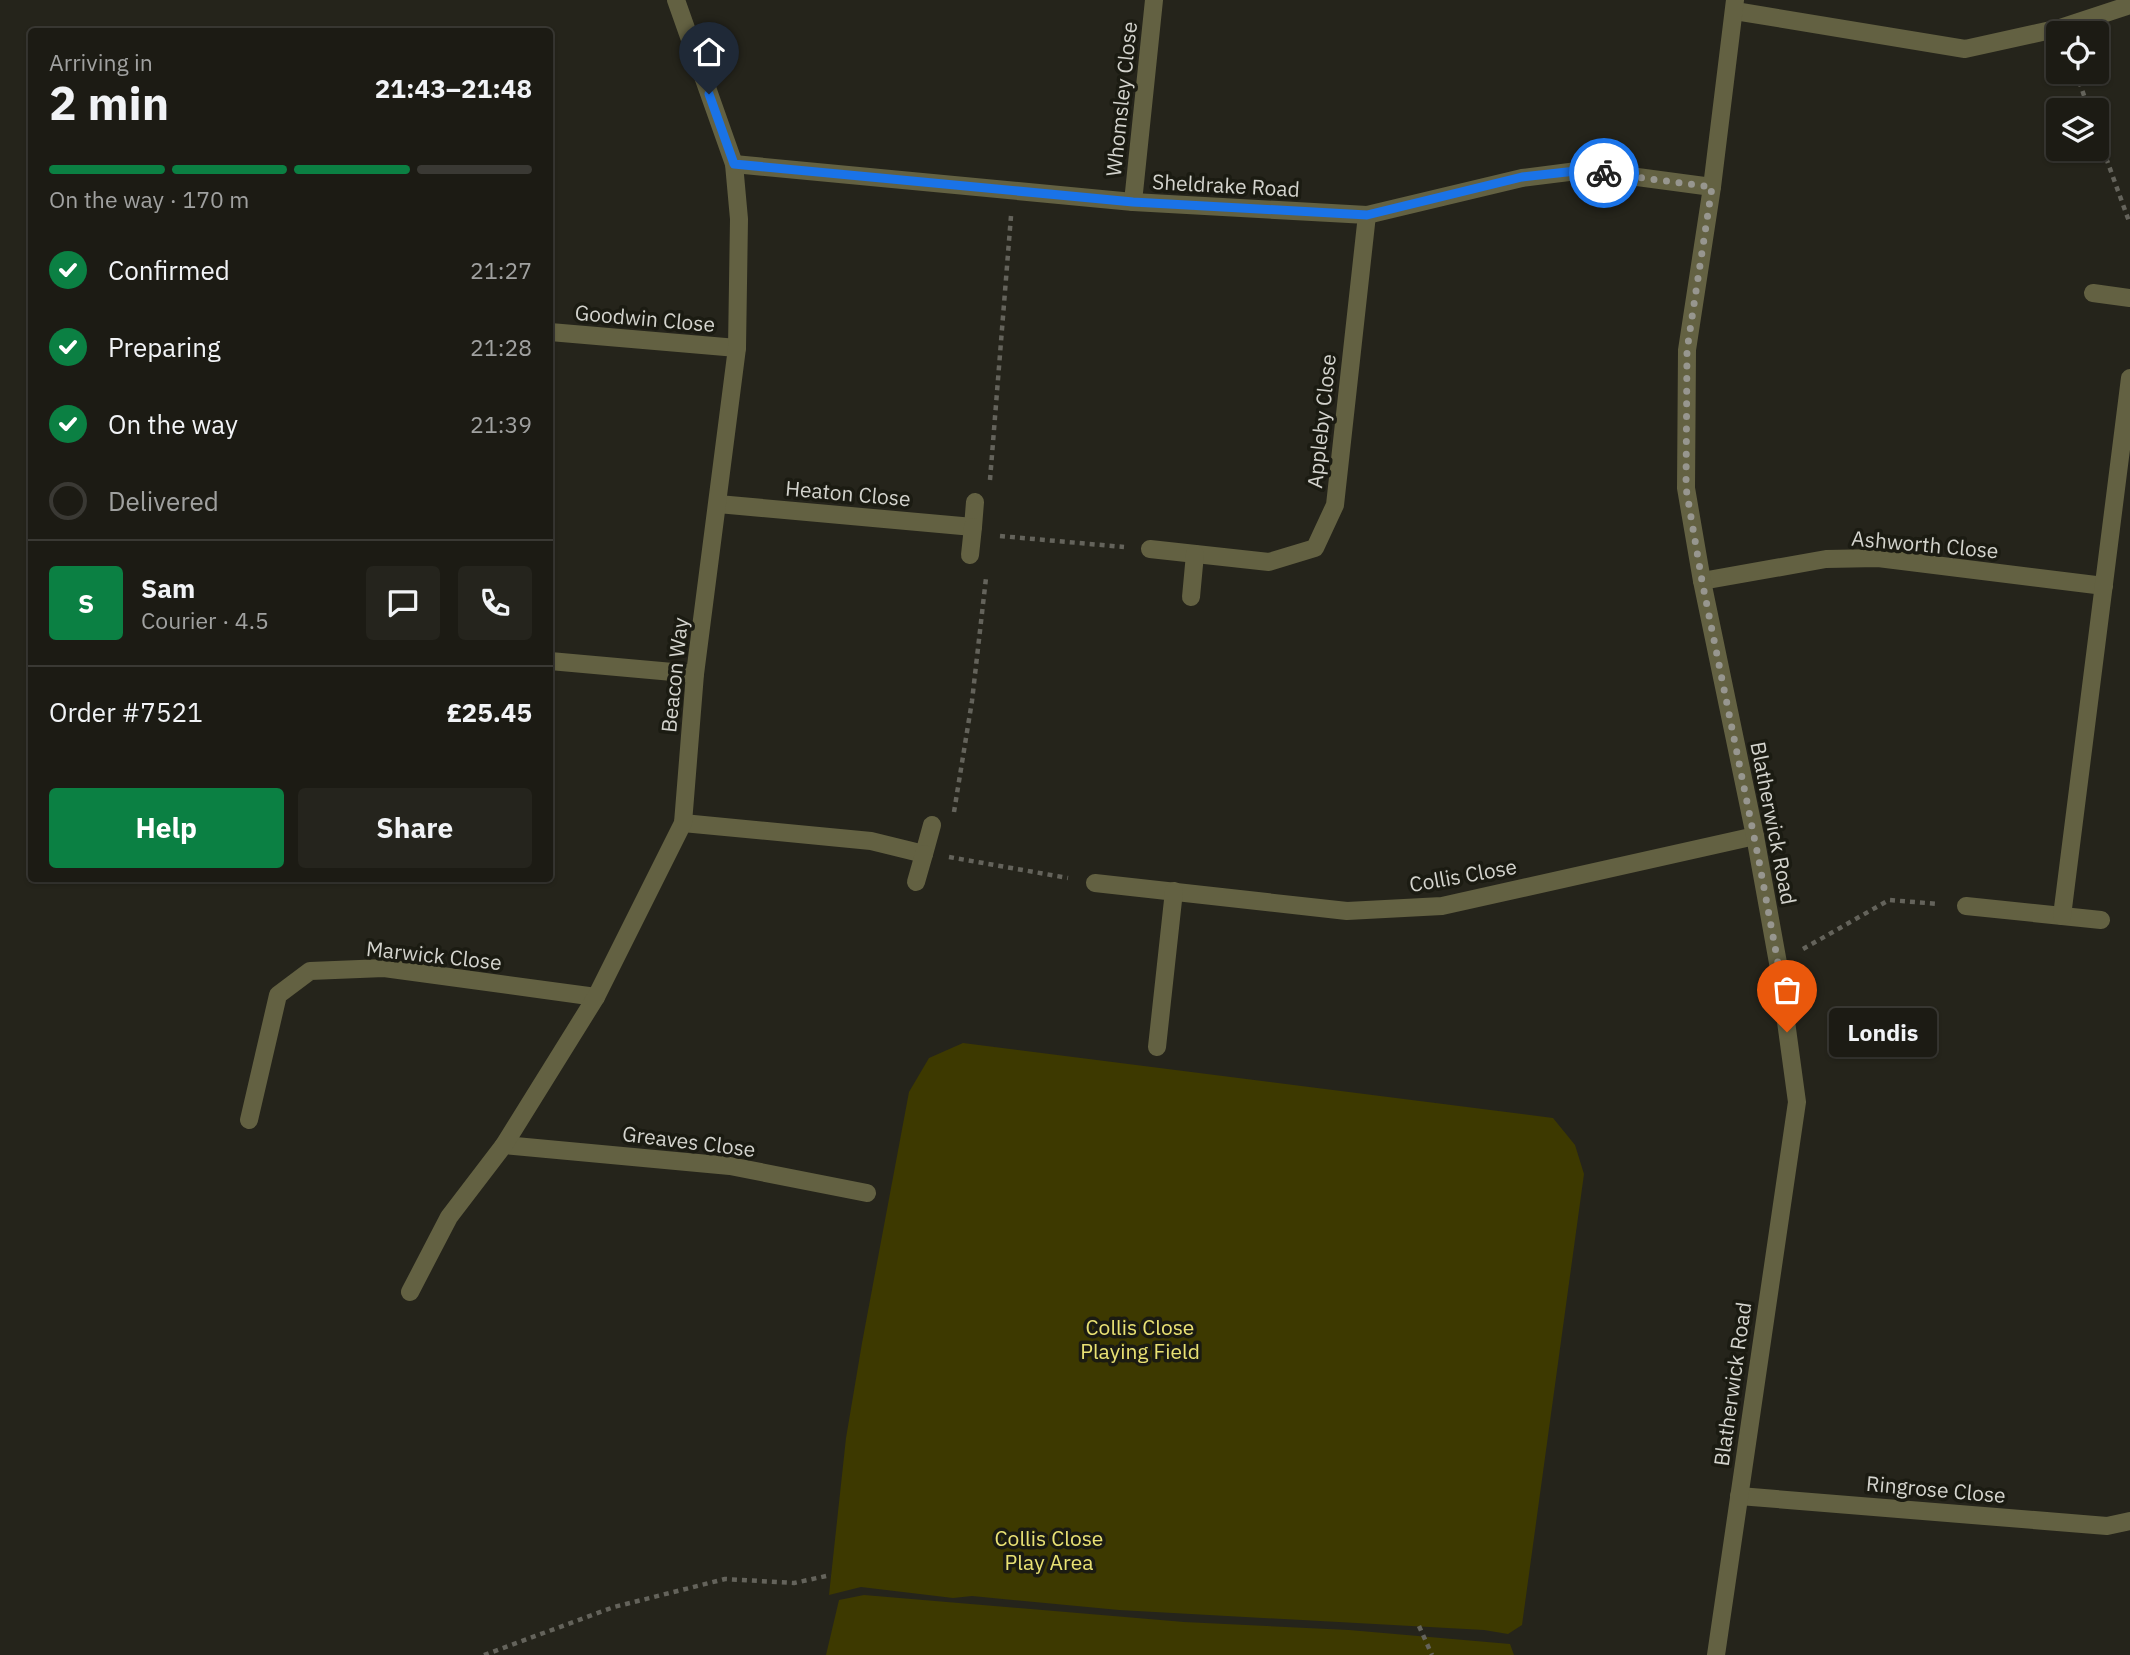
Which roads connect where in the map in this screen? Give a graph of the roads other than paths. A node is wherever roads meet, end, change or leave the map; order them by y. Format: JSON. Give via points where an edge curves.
{"nodes":[{"id":1,"x":676,"y":0,"type":"edge"},
{"id":2,"x":1154,"y":0,"type":"edge"},
{"id":3,"x":2130,"y":5,"type":"edge"},
{"id":4,"x":1735,"y":6,"type":"edge"},
{"id":5,"x":734,"y":164,"type":"junction"},
{"id":6,"x":1712,"y":187,"type":"junction"},
{"id":7,"x":1133,"y":202,"type":"junction"},
{"id":8,"x":1367,"y":215,"type":"junction"},
{"id":9,"x":2093,"y":293,"type":"dead end"},
{"id":10,"x":2130,"y":298,"type":"edge"},
{"id":11,"x":553,"y":332,"type":"edge"},
{"id":12,"x":737,"y":348,"type":"junction"},
{"id":13,"x":2130,"y":378,"type":"edge"},
{"id":14,"x":975,"y":502,"type":"road end"},
{"id":15,"x":718,"y":504,"type":"junction"},
{"id":16,"x":973,"y":527,"type":"junction"},
{"id":17,"x":1150,"y":549,"type":"road end"},
{"id":18,"x":1195,"y":554,"type":"junction"},
{"id":19,"x":970,"y":555,"type":"dead end"},
{"id":20,"x":1702,"y":581,"type":"junction"},
{"id":21,"x":2104,"y":586,"type":"junction"},
{"id":22,"x":1191,"y":597,"type":"dead end"},
{"id":23,"x":553,"y":661,"type":"edge"},
{"id":24,"x":695,"y":674,"type":"junction"},
{"id":25,"x":683,"y":823,"type":"junction"},
{"id":26,"x":932,"y":825,"type":"dead end"},
{"id":27,"x":1755,"y":836,"type":"junction"},
{"id":28,"x":924,"y":855,"type":"junction"},
{"id":29,"x":916,"y":882,"type":"dead end"},
{"id":30,"x":1095,"y":883,"type":"road end"},
{"id":31,"x":1174,"y":891,"type":"junction"},
{"id":32,"x":1966,"y":906,"type":"road end"},
{"id":33,"x":2062,"y":916,"type":"junction"},
{"id":34,"x":2101,"y":920,"type":"dead end"},
{"id":35,"x":596,"y":997,"type":"junction"},
{"id":36,"x":1157,"y":1047,"type":"dead end"},
{"id":37,"x":249,"y":1120,"type":"dead end"},
{"id":38,"x":504,"y":1145,"type":"junction"},
{"id":39,"x":867,"y":1193,"type":"dead end"},
{"id":40,"x":410,"y":1292,"type":"dead end"},
{"id":41,"x":1738,"y":1496,"type":"junction"},
{"id":42,"x":2130,"y":1521,"type":"edge"},
{"id":43,"x":1716,"y":1655,"type":"edge"}],
"edges":[{"from":1,"to":5,"type":"street","name":"Beacon Way"},
{"from":2,"to":7,"type":"street","name":"Whomsley Close"},
{"from":3,"to":4,"type":"street","via":[[2060,28],[1965,50]]},
{"from":4,"to":6,"type":"street","name":"Blatherwick Road"},
{"from":5,"to":7,"type":"street","name":"Sheldrake Road"},
{"from":5,"to":12,"type":"street","name":"Beacon Way","via":[[739,219]]},
{"from":6,"to":8,"type":"street","name":"Sheldrake Road","via":[[1585,170],[1522,177]]},
{"from":6,"to":20,"type":"street","name":"Blatherwick Road","via":[[1687,350],[1686,488]]},
{"from":7,"to":8,"type":"street","name":"Sheldrake Road"},
{"from":8,"to":18,"type":"street","name":"Appleby Close","via":[[1335,505],[1315,548],[1269,562]]},
{"from":9,"to":10,"type":"street"},
{"from":11,"to":12,"type":"street","name":"Goodwin Close"},
{"from":12,"to":15,"type":"street","name":"Beacon Way"},
{"from":13,"to":21,"type":"street"},
{"from":14,"to":16,"type":"street"},
{"from":15,"to":16,"type":"street","name":"Heaton Close"},
{"from":15,"to":24,"type":"street","name":"Beacon Way"},
{"from":16,"to":19,"type":"street"},
{"from":17,"to":18,"type":"street","name":"Appleby Close"},
{"from":18,"to":22,"type":"street"},
{"from":20,"to":21,"type":"street","name":"Ashworth Close","via":[[1826,559],[1878,558]]},
{"from":20,"to":27,"type":"street","name":"Blatherwick Road"},
{"from":21,"to":33,"type":"street"},
{"from":23,"to":24,"type":"street"},
{"from":24,"to":25,"type":"street","name":"Beacon Way"},
{"from":25,"to":28,"type":"street","via":[[871,841]]},
{"from":25,"to":35,"type":"street","name":"Beacon Way"},
{"from":26,"to":28,"type":"street"},
{"from":27,"to":31,"type":"street","name":"Collis Close","via":[[1442,906],[1347,911]]},
{"from":27,"to":41,"type":"street","name":"Blatherwick Road","via":[[1797,1102]]},
{"from":28,"to":29,"type":"street"},
{"from":30,"to":31,"type":"street","name":"Collis Close"},
{"from":31,"to":36,"type":"street"},
{"from":32,"to":33,"type":"street"},
{"from":33,"to":34,"type":"street"},
{"from":35,"to":37,"type":"street","name":"Marwick Close","via":[[384,968],[310,971],[278,995]]},
{"from":35,"to":38,"type":"street","name":"Beacon Way"},
{"from":38,"to":39,"type":"street","name":"Greaves Close","via":[[730,1166]]},
{"from":38,"to":40,"type":"street","name":"Beacon Way","via":[[449,1217]]},
{"from":41,"to":42,"type":"street","name":"Ringrose Close","via":[[2107,1526]]},
{"from":41,"to":43,"type":"street","name":"Blatherwick Road"}]}
